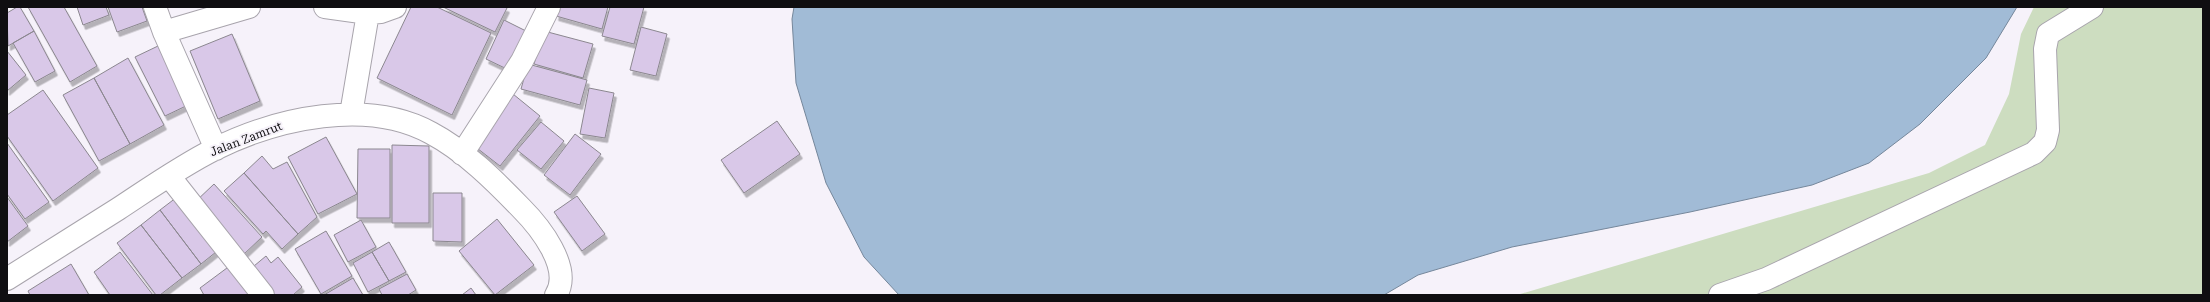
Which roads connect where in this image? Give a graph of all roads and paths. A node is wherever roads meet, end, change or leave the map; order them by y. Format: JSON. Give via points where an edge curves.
{"nodes":[{"id":1,"x":155,"y":7,"type":"edge"},
{"id":2,"x":249,"y":7,"type":"edge"},
{"id":3,"x":325,"y":7,"type":"edge"},
{"id":4,"x":395,"y":7,"type":"edge"},
{"id":5,"x":549,"y":7,"type":"edge"},
{"id":6,"x":2092,"y":7,"type":"edge"},
{"id":7,"x":368,"y":13,"type":"junction"},
{"id":8,"x":164,"y":32,"type":"junction"},
{"id":9,"x":351,"y":114,"type":"junction"},
{"id":10,"x":216,"y":149,"type":"junction"},
{"id":11,"x":462,"y":154,"type":"junction"},
{"id":12,"x":169,"y":176,"type":"junction"},
{"id":13,"x":7,"y":279,"type":"edge"},
{"id":14,"x":263,"y":295,"type":"edge"},
{"id":15,"x":556,"y":295,"type":"edge"},
{"id":16,"x":1720,"y":295,"type":"edge"}],
"edges":[{"from":1,"to":8,"type":"street"},
{"from":2,"to":8,"type":"street"},
{"from":3,"to":7,"type":"street"},
{"from":4,"to":7,"type":"street"},
{"from":5,"to":11,"type":"street","via":[[522,61]]},
{"from":6,"to":16,"type":"street","via":[[2048,34],[2045,49],[2048,130],[2045,142],[2034,153],[1766,279]]},
{"from":7,"to":9,"type":"street"},
{"from":8,"to":10,"type":"street"},
{"from":9,"to":10,"type":"street","name":"Jalan Zamrut","via":[[299,120],[272,127]]},
{"from":9,"to":11,"type":"street","name":"Jalan Zamrut","via":[[379,115],[410,124],[431,133]]},
{"from":10,"to":12,"type":"street","name":"Jalan Zamrut"},
{"from":11,"to":15,"type":"street","name":"Jalan Zamrut","via":[[498,184],[537,224],[552,247],[560,271],[559,290]]},
{"from":12,"to":13,"type":"street","name":"Jalan Zamrut"},
{"from":12,"to":14,"type":"street"}]}
